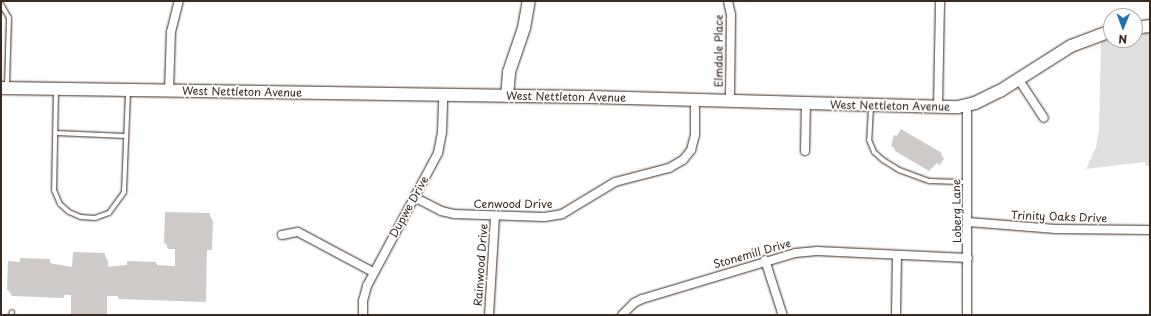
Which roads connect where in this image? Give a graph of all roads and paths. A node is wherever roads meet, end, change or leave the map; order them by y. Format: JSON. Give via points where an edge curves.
{"nodes":[{"id":1,"x":179,"y":1,"type":"edge"},
{"id":2,"x":529,"y":1,"type":"edge"},
{"id":3,"x":728,"y":1,"type":"edge"},
{"id":4,"x":940,"y":1,"type":"edge"},
{"id":5,"x":1,"y":4,"type":"edge"},
{"id":6,"x":1103,"y":34,"type":"edge"},
{"id":7,"x":1019,"y":80,"type":"junction"},
{"id":8,"x":4,"y":88,"type":"edge"},
{"id":9,"x":56,"y":89,"type":"junction"},
{"id":10,"x":128,"y":90,"type":"junction"},
{"id":11,"x":168,"y":91,"type":"junction"},
{"id":12,"x":443,"y":95,"type":"junction"},
{"id":13,"x":507,"y":96,"type":"junction"},
{"id":14,"x":695,"y":100,"type":"junction"},
{"id":15,"x":730,"y":100,"type":"junction"},
{"id":16,"x":806,"y":104,"type":"junction"},
{"id":17,"x":871,"y":105,"type":"junction"},
{"id":18,"x":967,"y":106,"type":"junction"},
{"id":19,"x":938,"y":107,"type":"junction"},
{"id":20,"x":1044,"y":118,"type":"dead end"},
{"id":21,"x":56,"y":134,"type":"junction"},
{"id":22,"x":126,"y":136,"type":"junction"},
{"id":23,"x":805,"y":151,"type":"dead end"},
{"id":24,"x":968,"y":182,"type":"junction"},
{"id":25,"x":414,"y":197,"type":"junction"},
{"id":26,"x":495,"y":216,"type":"junction"},
{"id":27,"x":968,"y":222,"type":"junction"},
{"id":28,"x":1150,"y":230,"type":"edge"},
{"id":29,"x":282,"y":235,"type":"dead end"},
{"id":30,"x":897,"y":255,"type":"junction"},
{"id":31,"x":968,"y":258,"type":"junction"},
{"id":32,"x":765,"y":260,"type":"junction"},
{"id":33,"x":373,"y":272,"type":"junction"},
{"id":34,"x":782,"y":313,"type":"dead end"},
{"id":35,"x":896,"y":314,"type":"dead end"},
{"id":36,"x":363,"y":315,"type":"edge"},
{"id":37,"x":489,"y":315,"type":"edge"},
{"id":38,"x":622,"y":315,"type":"edge"},
{"id":39,"x":967,"y":315,"type":"edge"}],
"edges":[{"from":1,"to":11,"type":"street","via":[[171,32]]},
{"from":2,"to":13,"type":"street","via":[[524,28],[509,72]]},
{"from":3,"to":15,"type":"street","name":"Elmdale Place","via":[[731,15]]},
{"from":4,"to":19,"type":"street"},
{"from":5,"to":8,"type":"lane","via":[[9,18]]},
{"from":6,"to":7,"type":"street","name":"West Nettleton Avenue","via":[[1071,46]]},
{"from":7,"to":18,"type":"street","name":"West Nettleton Avenue"},
{"from":7,"to":20,"type":"street"},
{"from":8,"to":9,"type":"street","name":"West Nettleton Avenue"},
{"from":9,"to":10,"type":"street","name":"West Nettleton Avenue"},
{"from":9,"to":21,"type":"lane"},
{"from":10,"to":11,"type":"street","name":"West Nettleton Avenue"},
{"from":10,"to":22,"type":"lane"},
{"from":11,"to":12,"type":"street","name":"West Nettleton Avenue"},
{"from":12,"to":13,"type":"street","name":"West Nettleton Avenue"},
{"from":12,"to":25,"type":"street","name":"Dupwe Drive","via":[[442,132],[438,154]]},
{"from":13,"to":14,"type":"street","name":"West Nettleton Avenue"},
{"from":14,"to":15,"type":"street","name":"West Nettleton Avenue"},
{"from":14,"to":26,"type":"street","name":"Cenwood Drive","via":[[693,143],[687,156],[675,166],[615,182],[573,209],[555,216]]},
{"from":15,"to":16,"type":"street","name":"West Nettleton Avenue"},
{"from":16,"to":17,"type":"street","name":"West Nettleton Avenue"},
{"from":16,"to":23,"type":"street"},
{"from":17,"to":19,"type":"street","name":"West Nettleton Avenue"},
{"from":17,"to":24,"type":"lane","via":[[869,140],[874,152],[883,160],[900,170],[930,181]]},
{"from":18,"to":19,"type":"street","name":"West Nettleton Avenue"},
{"from":18,"to":24,"type":"street","name":"Loberg Lane"},
{"from":21,"to":22,"type":"lane"},
{"from":21,"to":22,"type":"lane","via":[[54,190],[60,204],[80,217],[95,218],[108,212],[124,192]]},
{"from":24,"to":27,"type":"street","name":"Loberg Lane"},
{"from":25,"to":26,"type":"street","name":"Cenwood Drive","via":[[441,211]]},
{"from":25,"to":33,"type":"street","name":"Dupwe Drive"},
{"from":26,"to":37,"type":"street","name":"Rainwood Drive"},
{"from":27,"to":28,"type":"street","name":"Trinity Oaks Drive","via":[[1056,229]]},
{"from":27,"to":31,"type":"street","name":"Loberg Lane"},
{"from":29,"to":33,"type":"street","via":[[298,232]]},
{"from":30,"to":31,"type":"street","name":"Stonemill Drive"},
{"from":30,"to":32,"type":"street","name":"Stonemill Drive","via":[[817,251],[781,255]]},
{"from":30,"to":35,"type":"street"},
{"from":31,"to":39,"type":"street","name":"Loberg Lane"},
{"from":32,"to":34,"type":"street"},
{"from":32,"to":38,"type":"street","name":"Stonemill Drive","via":[[642,299]]},
{"from":33,"to":36,"type":"street","name":"Dupwe Drive","via":[[364,293]]}]}
